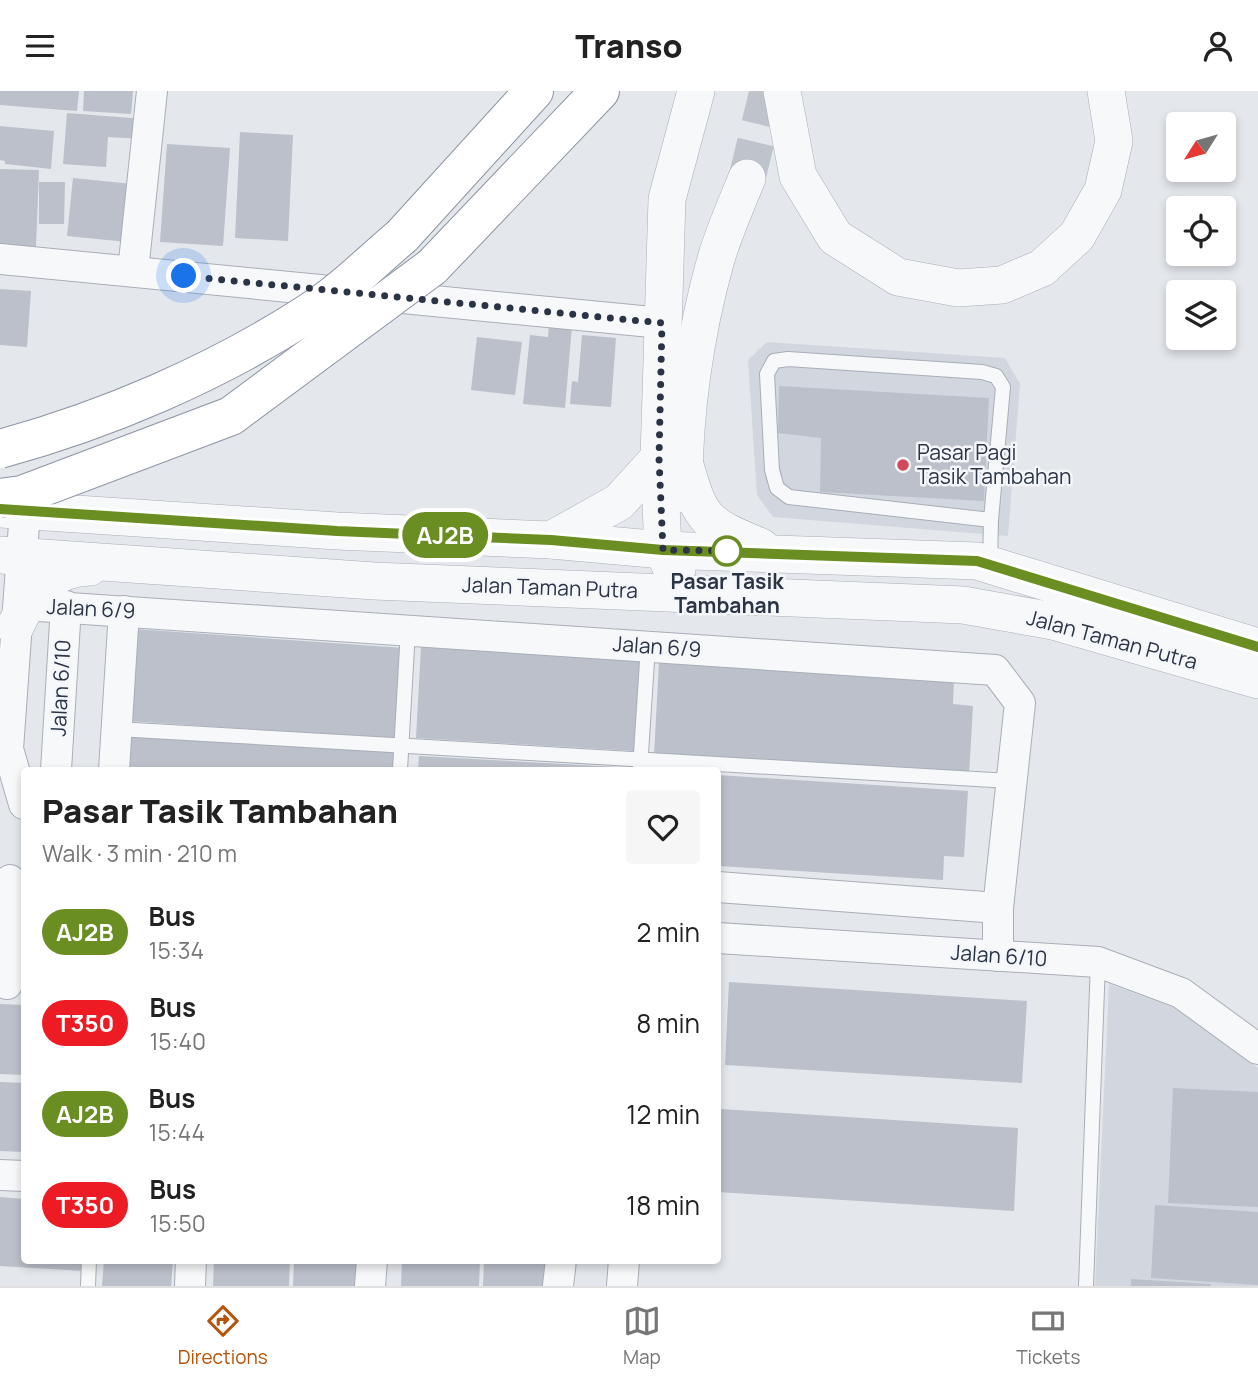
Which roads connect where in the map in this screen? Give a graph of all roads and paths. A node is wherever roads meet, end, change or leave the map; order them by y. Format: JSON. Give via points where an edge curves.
{"nodes":[{"id":1,"x":152,"y":91,"type":"edge"},
{"id":2,"x":534,"y":91,"type":"edge"},
{"id":3,"x":600,"y":91,"type":"edge"},
{"id":4,"x":696,"y":91,"type":"edge"},
{"id":5,"x":782,"y":91,"type":"edge"},
{"id":6,"x":1105,"y":91,"type":"edge"},
{"id":7,"x":747,"y":178,"type":"tunnel mouth"},
{"id":8,"x":0,"y":259,"type":"edge"},
{"id":9,"x":133,"y":271,"type":"junction"},
{"id":10,"x":662,"y":323,"type":"junction"},
{"id":11,"x":0,"y":449,"type":"edge"},
{"id":12,"x":671,"y":459,"type":"junction"},
{"id":13,"x":8,"y":506,"type":"edge"},
{"id":14,"x":991,"y":520,"type":"junction"},
{"id":15,"x":551,"y":540,"type":"junction"},
{"id":16,"x":772,"y":552,"type":"junction"},
{"id":17,"x":10,"y":556,"type":"edge"},
{"id":18,"x":673,"y":556,"type":"junction"},
{"id":19,"x":990,"y":565,"type":"junction"},
{"id":20,"x":193,"y":567,"type":"junction"},
{"id":21,"x":374,"y":581,"type":"junction"},
{"id":22,"x":963,"y":605,"type":"junction"},
{"id":23,"x":66,"y":607,"type":"junction"},
{"id":24,"x":13,"y":608,"type":"edge"},
{"id":25,"x":124,"y":611,"type":"junction"},
{"id":26,"x":408,"y":630,"type":"junction"},
{"id":27,"x":648,"y":646,"type":"junction"},
{"id":28,"x":1258,"y":647,"type":"edge"},
{"id":29,"x":1258,"y":680,"type":"edge"},
{"id":30,"x":117,"y":729,"type":"junction"},
{"id":31,"x":401,"y":745,"type":"junction"},
{"id":32,"x":640,"y":765,"type":"edge"},
{"id":33,"x":56,"y":767,"type":"edge"},
{"id":34,"x":114,"y":767,"type":"edge"},
{"id":35,"x":400,"y":767,"type":"edge"},
{"id":36,"x":686,"y":767,"type":"edge"},
{"id":37,"x":721,"y":769,"type":"edge"},
{"id":38,"x":1010,"y":781,"type":"junction"},
{"id":39,"x":21,"y":794,"type":"edge"},
{"id":40,"x":5,"y":877,"type":"edge"},
{"id":41,"x":721,"y":887,"type":"edge"},
{"id":42,"x":998,"y":908,"type":"junction"},
{"id":43,"x":721,"y":938,"type":"edge"},
{"id":44,"x":998,"y":955,"type":"junction"},
{"id":45,"x":1098,"y":963,"type":"junction"},
{"id":46,"x":10,"y":984,"type":"edge"},
{"id":47,"x":1258,"y":1049,"type":"edge"},
{"id":48,"x":0,"y":1175,"type":"edge"},
{"id":49,"x":21,"y":1176,"type":"edge"},
{"id":50,"x":89,"y":1264,"type":"edge"},
{"id":51,"x":191,"y":1264,"type":"edge"},
{"id":52,"x":372,"y":1264,"type":"edge"},
{"id":53,"x":561,"y":1264,"type":"edge"},
{"id":54,"x":624,"y":1264,"type":"edge"},
{"id":55,"x":88,"y":1286,"type":"edge"},
{"id":56,"x":190,"y":1286,"type":"edge"},
{"id":57,"x":370,"y":1286,"type":"edge"},
{"id":58,"x":558,"y":1286,"type":"edge"},
{"id":59,"x":622,"y":1286,"type":"edge"},
{"id":60,"x":1086,"y":1286,"type":"edge"}],
"edges":[{"from":1,"to":9,"type":"street"},
{"from":2,"to":11,"type":"highway","bridge":true,"via":[[402,236],[308,314],[201,373],[61,432]]},
{"from":3,"to":13,"type":"highway","bridge":true,"via":[[432,267],[231,416],[22,495]]},
{"from":4,"to":10,"type":"street","via":[[667,199]]},
{"from":5,"to":6,"type":"street","via":[[798,176],[835,237],[898,277],[958,288],[1002,285],[1042,268],[1077,236],[1103,190],[1114,141]]},
{"from":7,"to":12,"type":"street","via":[[713,271]]},
{"from":8,"to":9,"type":"street"},
{"from":9,"to":10,"type":"street"},
{"from":10,"to":12,"type":"street"},
{"from":12,"to":15,"type":"street","via":[[619,502]]},
{"from":12,"to":16,"type":"street","via":[[696,504],[718,529]]},
{"from":12,"to":18,"type":"street"},
{"from":13,"to":15,"type":"street","name":"Jalan Taman Putra","via":[[337,531]]},
{"from":13,"to":17,"type":"street"},
{"from":14,"to":14,"type":"lane","via":[[789,497],[777,488],[772,470],[767,374],[774,361],[996,376],[1003,387]]},
{"from":14,"to":19,"type":"lane"},
{"from":15,"to":18,"type":"street","name":"Jalan Taman Putra"},
{"from":16,"to":18,"type":"street","name":"Jalan Taman Putra"},
{"from":16,"to":19,"type":"street","name":"Jalan Taman Putra"},
{"from":17,"to":20,"type":"street","name":"Jalan Taman Putra"},
{"from":17,"to":24,"type":"street"},
{"from":18,"to":21,"type":"street","via":[[634,576],[426,565]]},
{"from":18,"to":22,"type":"street","via":[[702,574],[822,581]]},
{"from":19,"to":28,"type":"street","name":"Jalan Taman Putra"},
{"from":20,"to":21,"type":"street","name":"Jalan Taman Putra"},
{"from":20,"to":24,"type":"street","via":[[73,568],[50,578]]},
{"from":21,"to":22,"type":"street","name":"Jalan Taman Putra"},
{"from":22,"to":29,"type":"street","name":"Jalan Taman Putra","via":[[1053,621]]},
{"from":23,"to":24,"type":"street","name":"Jalan 6/9"},
{"from":23,"to":25,"type":"street","name":"Jalan 6/9"},
{"from":23,"to":33,"type":"street","name":"Jalan 6/10"},
{"from":24,"to":39,"type":"street","via":[[8,749]]},
{"from":25,"to":26,"type":"street","name":"Jalan 6/9"},
{"from":25,"to":30,"type":"street"},
{"from":26,"to":27,"type":"street","name":"Jalan 6/9"},
{"from":26,"to":31,"type":"lane"},
{"from":27,"to":32,"type":"lane"},
{"from":27,"to":38,"type":"street","name":"Jalan 6/9","via":[[995,670],[1020,703]]},
{"from":30,"to":31,"type":"lane"},
{"from":30,"to":34,"type":"street"},
{"from":31,"to":32,"type":"lane"},
{"from":31,"to":35,"type":"lane"},
{"from":32,"to":36,"type":"lane"},
{"from":37,"to":38,"type":"lane"},
{"from":38,"to":42,"type":"street","name":"Jalan 6/9"},
{"from":40,"to":46,"type":"street","via":[[12,893]]},
{"from":41,"to":42,"type":"street"},
{"from":42,"to":44,"type":"street","name":"Jalan 6/9"},
{"from":43,"to":44,"type":"street","name":"Jalan 6/10"},
{"from":44,"to":45,"type":"street","name":"Jalan 6/10"},
{"from":45,"to":47,"type":"street","name":"Jalan 6/10","via":[[1181,993]]},
{"from":45,"to":60,"type":"lane"},
{"from":48,"to":49,"type":"street"},
{"from":50,"to":55,"type":"lane"},
{"from":51,"to":56,"type":"street"},
{"from":52,"to":57,"type":"street"},
{"from":53,"to":58,"type":"street"},
{"from":54,"to":59,"type":"street"}]}
